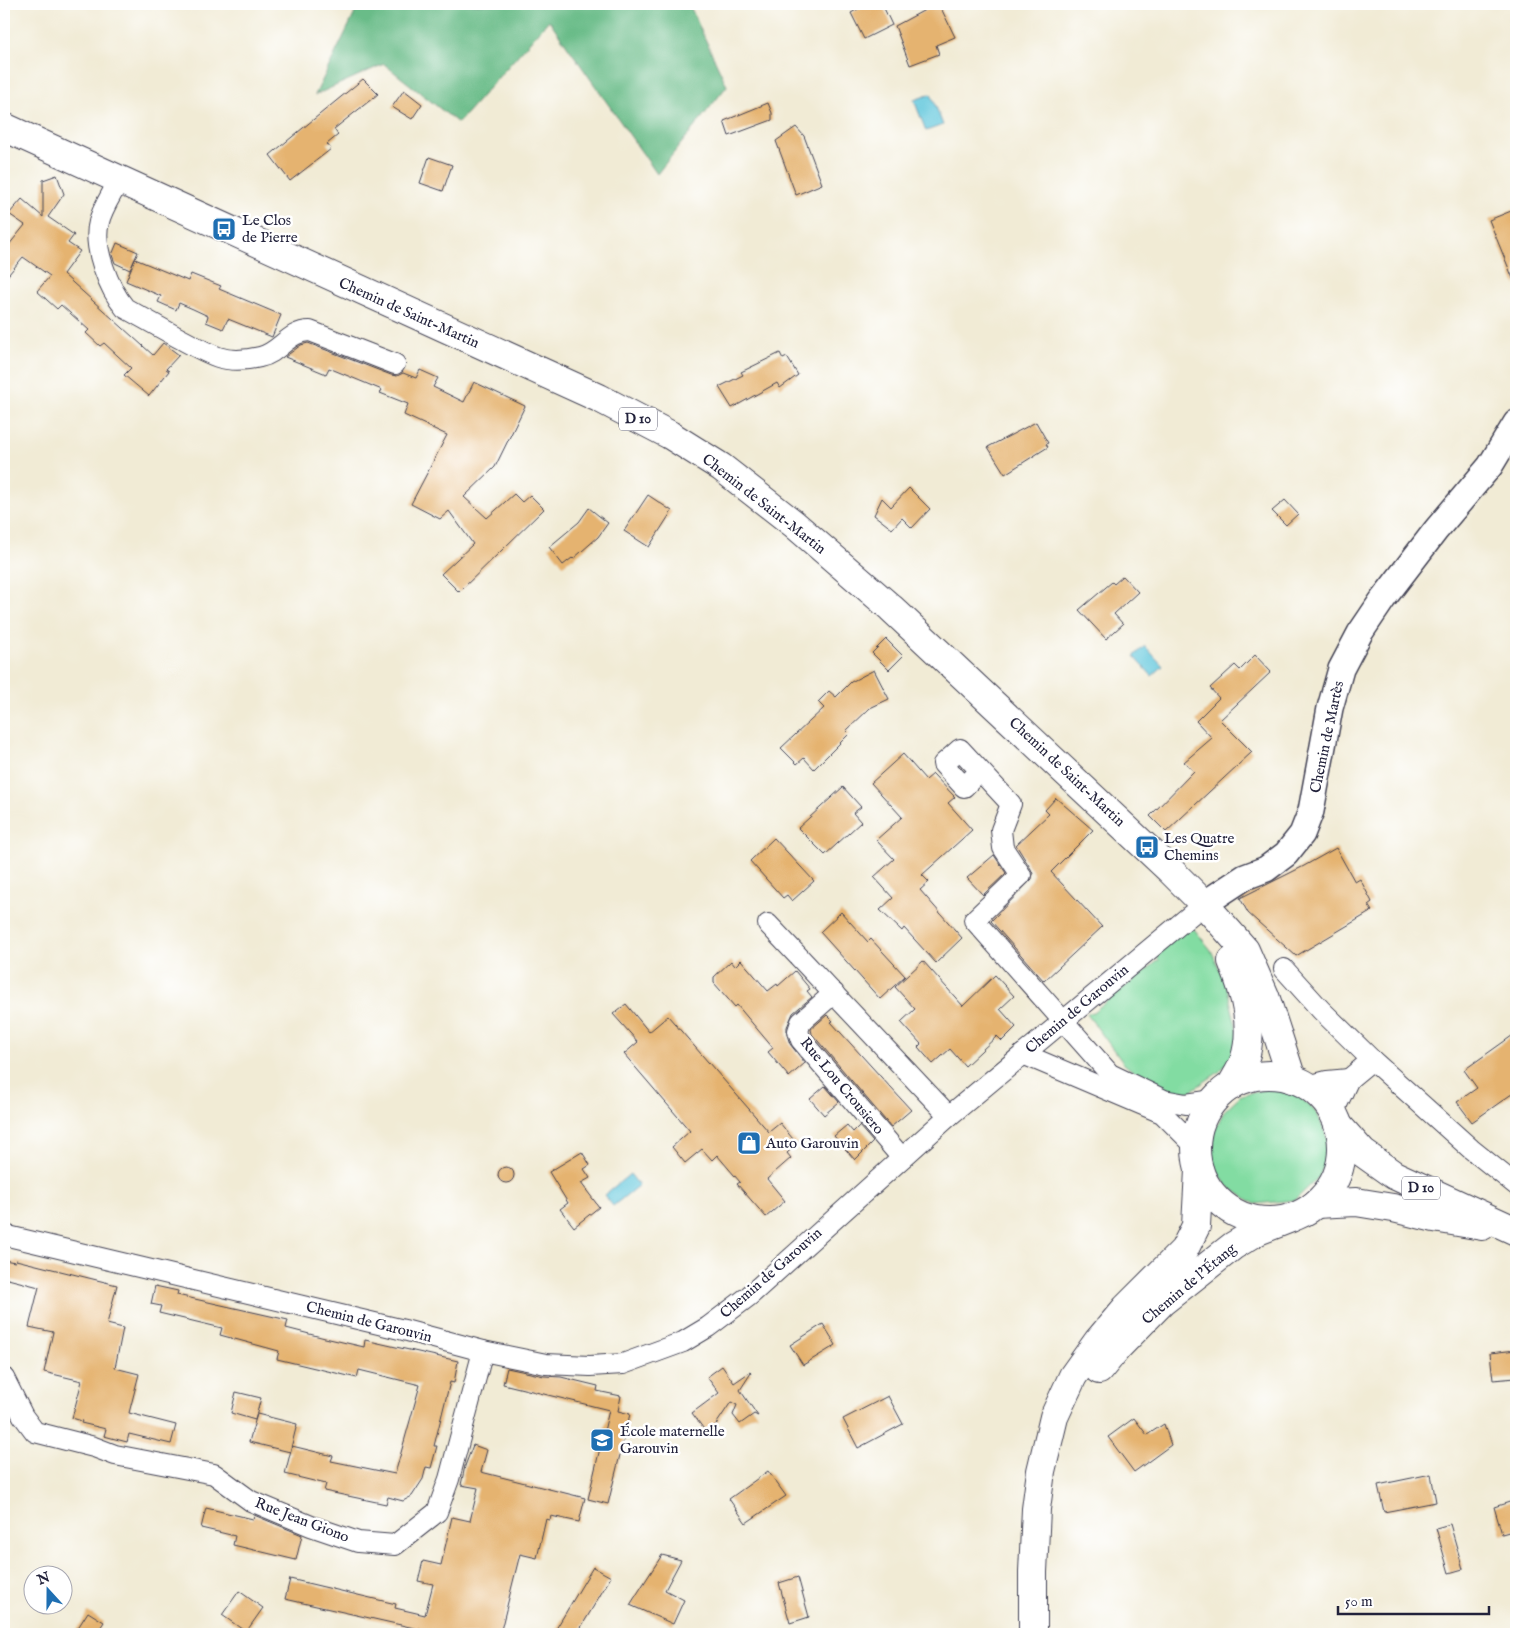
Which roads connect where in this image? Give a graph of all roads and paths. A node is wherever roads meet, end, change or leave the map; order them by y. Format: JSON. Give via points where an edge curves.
{"nodes":[{"id":1,"x":4,"y":127,"type":"edge"},
{"id":2,"x":119,"y":180,"type":"junction"},
{"id":3,"x":395,"y":364,"type":"dead end"},
{"id":4,"x":1516,"y":423,"type":"edge"},
{"id":5,"x":980,"y":770,"type":"dead end"},
{"id":6,"x":1209,"y":910,"type":"junction"},
{"id":7,"x":768,"y":924,"type":"dead end"},
{"id":8,"x":1284,"y":969,"type":"dead end"},
{"id":9,"x":834,"y":993,"type":"junction"},
{"id":10,"x":1063,"y":1021,"type":"junction"},
{"id":11,"x":1023,"y":1054,"type":"junction"},
{"id":12,"x":1372,"y":1060,"type":"junction"},
{"id":13,"x":1349,"y":1079,"type":"junction"},
{"id":14,"x":1300,"y":1083,"type":"junction"},
{"id":15,"x":1222,"y":1093,"type":"junction"},
{"id":16,"x":949,"y":1116,"type":"junction"},
{"id":17,"x":1336,"y":1119,"type":"junction"},
{"id":18,"x":902,"y":1158,"type":"junction"},
{"id":19,"x":1197,"y":1158,"type":"junction"},
{"id":20,"x":1516,"y":1185,"type":"edge"},
{"id":21,"x":1316,"y":1204,"type":"junction"},
{"id":22,"x":1291,"y":1218,"type":"junction"},
{"id":23,"x":1516,"y":1232,"type":"edge"},
{"id":24,"x":4,"y":1236,"type":"edge"},
{"id":25,"x":483,"y":1351,"type":"junction"},
{"id":26,"x":4,"y":1378,"type":"edge"},
{"id":27,"x":1041,"y":1471,"type":"junction"},
{"id":28,"x":1033,"y":1634,"type":"edge"}],
"edges":[{"from":1,"to":2,"type":"main road","name":"Chemin de Saint-Martin","number":"D 10"},
{"from":2,"to":3,"type":"street","via":[[99,222],[98,233],[104,268],[125,308],[218,357],[260,357],[272,353],[293,336],[310,331]]},
{"from":2,"to":6,"type":"main road","name":"Chemin de Saint-Martin","number":"D 10","via":[[599,398],[670,435],[720,467],[794,524],[891,608],[1116,817]]},
{"from":4,"to":6,"type":"street","name":"Chemin de Martès","via":[[1490,466],[1383,598],[1356,640],[1341,669],[1330,708],[1311,811],[1302,834],[1286,854],[1266,869],[1245,877]]},
{"from":5,"to":10,"type":"street","via":[[1012,804],[1001,830],[1003,848],[1021,875],[974,920]]},
{"from":6,"to":10,"type":"street","name":"Chemin de Garouvin"},
{"from":6,"to":14,"type":"main road","number":"D 10","via":[[1245,950]]},
{"from":6,"to":15,"type":"main road","number":"D 10","via":[[1241,984],[1248,1014],[1249,1039],[1244,1063]]},
{"from":7,"to":9,"type":"street"},
{"from":8,"to":12,"type":"street"},
{"from":9,"to":16,"type":"street"},
{"from":9,"to":18,"type":"street","name":"Rue Lou Crousiero","via":[[801,1022],[798,1032],[801,1040]]},
{"from":10,"to":11,"type":"street","name":"Chemin de Garouvin"},
{"from":10,"to":15,"type":"street","via":[[1110,1074],[1164,1100],[1186,1104]]},
{"from":11,"to":16,"type":"street","name":"Chemin de Garouvin"},
{"from":11,"to":19,"type":"street","via":[[1162,1113]]},
{"from":12,"to":13,"type":"street"},
{"from":12,"to":20,"type":"street"},
{"from":13,"to":14,"type":"street"},
{"from":13,"to":17,"type":"street"},
{"from":14,"to":15,"type":"main road","via":[[1271,1075],[1250,1078]]},
{"from":14,"to":17,"type":"main road","via":[[1322,1098]]},
{"from":15,"to":19,"type":"main road","via":[[1201,1121]]},
{"from":16,"to":18,"type":"street","name":"Chemin de Garouvin"},
{"from":17,"to":21,"type":"main road","via":[[1342,1147],[1339,1168],[1330,1188]]},
{"from":17,"to":23,"type":"main road","number":"D 10","via":[[1363,1153],[1394,1175]]},
{"from":18,"to":25,"type":"street","name":"Chemin de Garouvin","via":[[749,1296],[683,1342],[623,1364],[590,1366],[546,1364]]},
{"from":19,"to":22,"type":"main road","via":[[1209,1190],[1225,1207],[1245,1218],[1268,1221]]},
{"from":19,"to":27,"type":"main road","name":"Chemin de l’Étang","via":[[1196,1226],[1184,1250],[1120,1315],[1073,1376],[1054,1417]]},
{"from":21,"to":22,"type":"main road"},
{"from":21,"to":23,"type":"main road","number":"D 10","via":[[1356,1202]]},
{"from":22,"to":27,"type":"main road","name":"Chemin de l’Étang","via":[[1258,1231],[1233,1246],[1162,1302],[1130,1334],[1079,1394]]},
{"from":24,"to":25,"type":"street","name":"Chemin de Garouvin"},
{"from":25,"to":26,"type":"street","name":"Rue Jean Giono","via":[[437,1512],[395,1545],[358,1542],[311,1526],[251,1501],[214,1474],[115,1455],[35,1432]]},
{"from":27,"to":28,"type":"main road","name":"Chemin de l’Étang","via":[[1036,1509]]}]}
